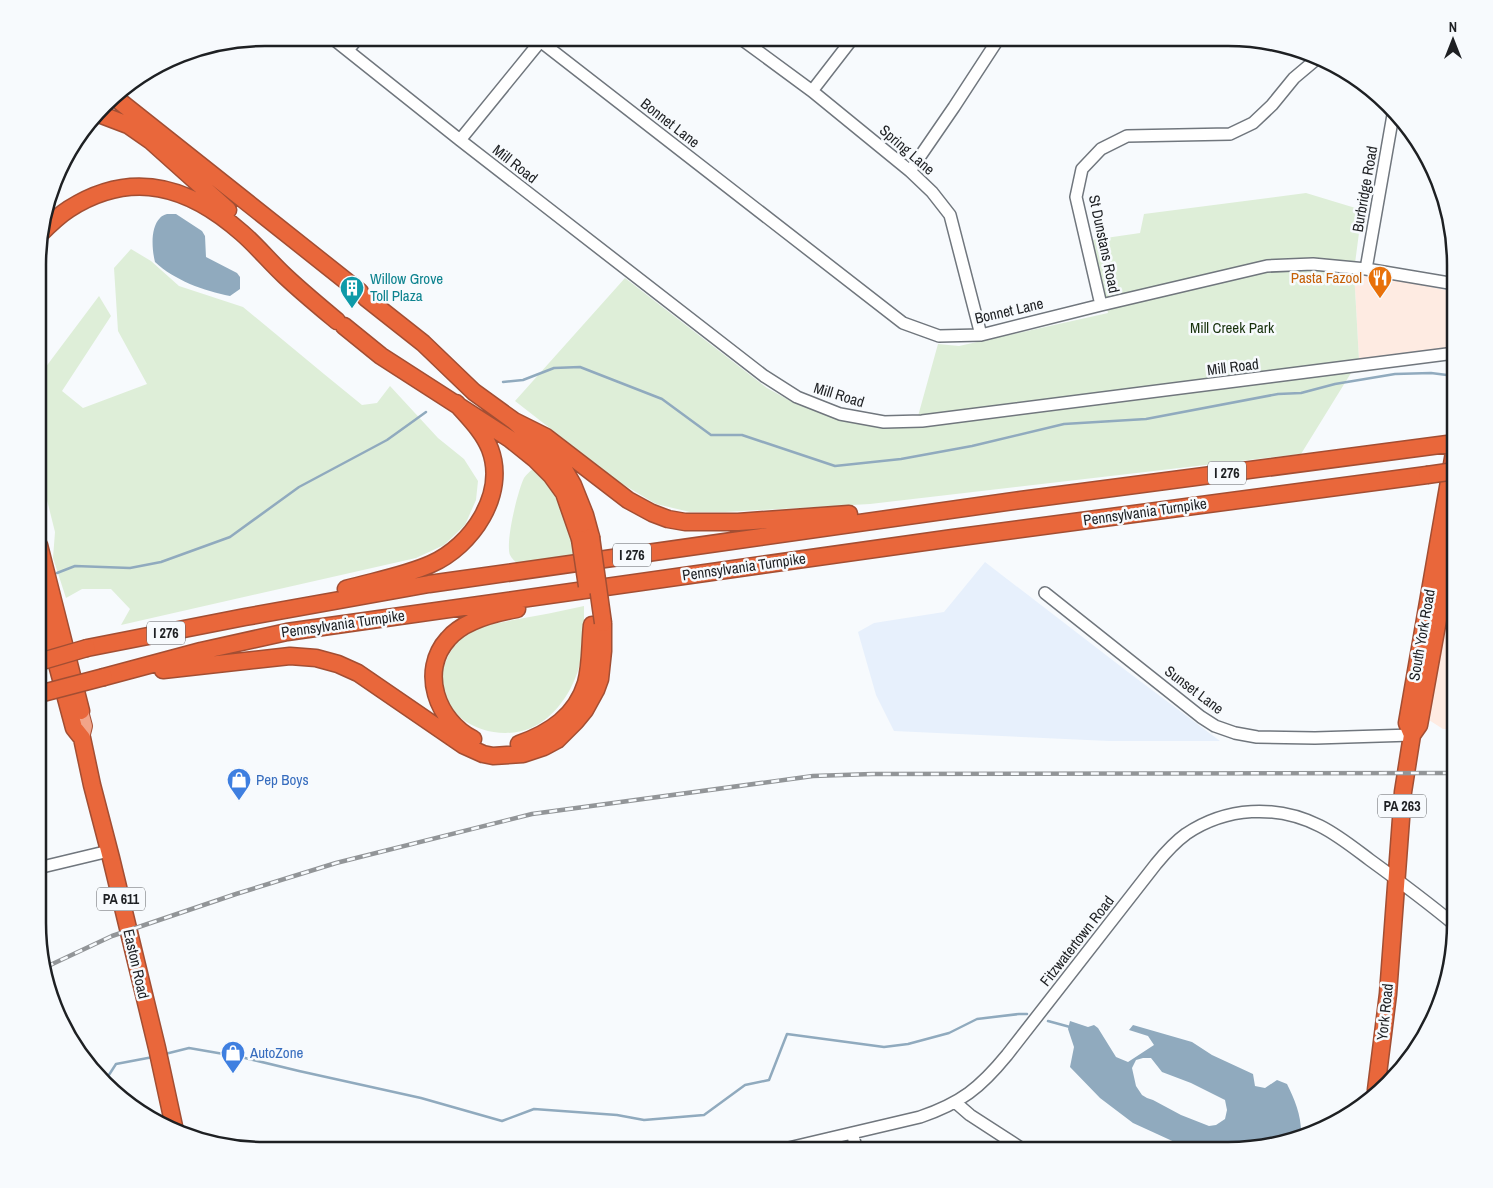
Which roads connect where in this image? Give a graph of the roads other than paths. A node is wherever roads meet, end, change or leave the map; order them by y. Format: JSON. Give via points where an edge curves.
{"nodes":[{"id":1,"x":343,"y":46,"type":"edge"},
{"id":2,"x":351,"y":46,"type":"edge"},
{"id":3,"x":536,"y":46,"type":"edge"},
{"id":4,"x":551,"y":46,"type":"edge"},
{"id":5,"x":751,"y":46,"type":"edge"},
{"id":6,"x":847,"y":46,"type":"edge"},
{"id":7,"x":995,"y":46,"type":"edge"},
{"id":8,"x":348,"y":50,"type":"junction"},
{"id":9,"x":1312,"y":63,"type":"edge"},
{"id":10,"x":812,"y":91,"type":"junction"},
{"id":11,"x":120,"y":102,"type":"edge"},
{"id":12,"x":111,"y":109,"type":"edge"},
{"id":13,"x":105,"y":116,"type":"edge"},
{"id":14,"x":1392,"y":121,"type":"edge"},
{"id":15,"x":149,"y":125,"type":"junction"},
{"id":16,"x":460,"y":140,"type":"junction"},
{"id":17,"x":910,"y":171,"type":"junction"},
{"id":18,"x":50,"y":225,"type":"edge"},
{"id":19,"x":242,"y":232,"type":"junction"},
{"id":20,"x":1366,"y":268,"type":"junction"},
{"id":21,"x":1447,"y":282,"type":"edge"},
{"id":22,"x":1101,"y":304,"type":"junction"},
{"id":23,"x":981,"y":335,"type":"junction"},
{"id":24,"x":1447,"y":354,"type":"edge"},
{"id":25,"x":456,"y":403,"type":"junction"},
{"id":26,"x":514,"y":421,"type":"junction"},
{"id":27,"x":1447,"y":444,"type":"edge"},
{"id":28,"x":1447,"y":472,"type":"edge"},
{"id":29,"x":1447,"y":492,"type":"edge"},
{"id":30,"x":1021,"y":500,"type":"junction"},
{"id":31,"x":586,"y":538,"type":"junction"},
{"id":32,"x":1447,"y":569,"type":"edge"},
{"id":33,"x":46,"y":573,"type":"edge"},
{"id":34,"x":617,"y":586,"type":"junction"},
{"id":35,"x":1045,"y":593,"type":"dead end"},
{"id":36,"x":245,"y":617,"type":"junction"},
{"id":37,"x":46,"y":623,"type":"edge"},
{"id":38,"x":597,"y":624,"type":"junction"},
{"id":39,"x":46,"y":660,"type":"edge"},
{"id":40,"x":104,"y":677,"type":"junction"},
{"id":41,"x":46,"y":692,"type":"edge"},
{"id":42,"x":81,"y":711,"type":"joint"},
{"id":43,"x":1412,"y":735,"type":"junction"},
{"id":44,"x":82,"y":738,"type":"junction"},
{"id":45,"x":109,"y":851,"type":"junction"},
{"id":46,"x":46,"y":866,"type":"edge"},
{"id":47,"x":1396,"y":878,"type":"junction"},
{"id":48,"x":1447,"y":918,"type":"edge"},
{"id":49,"x":1390,"y":965,"type":"joint"},
{"id":50,"x":1377,"y":1083,"type":"edge"},
{"id":51,"x":955,"y":1102,"type":"junction"},
{"id":52,"x":173,"y":1121,"type":"edge"},
{"id":53,"x":852,"y":1133,"type":"junction"},
{"id":54,"x":814,"y":1142,"type":"edge"},
{"id":55,"x":855,"y":1142,"type":"edge"},
{"id":56,"x":1012,"y":1142,"type":"edge"}],
"edges":[{"from":1,"to":8,"type":"street","name":"Mill Road"},
{"from":2,"to":8,"type":"street"},
{"from":3,"to":16,"type":"street"},
{"from":4,"to":23,"type":"street","name":"Bonnet Lane","via":[[903,323],[939,336]]},
{"from":5,"to":10,"type":"street","name":"Spring Lane"},
{"from":6,"to":10,"type":"street"},
{"from":7,"to":17,"type":"street"},
{"from":8,"to":16,"type":"street","name":"Mill Road"},
{"from":9,"to":22,"type":"street","name":"St Dunstans Road","via":[[1253,123],[1230,134],[1127,136],[1101,149],[1082,169],[1076,197]]},
{"from":10,"to":17,"type":"street","name":"Spring Lane"},
{"from":11,"to":15,"type":"highway"},
{"from":12,"to":15,"type":"highway"},
{"from":13,"to":19,"type":"highway","via":[[128,125],[151,141],[236,218]]},
{"from":14,"to":20,"type":"street","name":"Burbridge Road"},
{"from":15,"to":26,"type":"highway","via":[[423,343],[474,392]]},
{"from":16,"to":24,"type":"street","name":"Mill Road","via":[[764,376],[797,397],[840,414],[884,422],[922,421]]},
{"from":17,"to":23,"type":"street","name":"Spring Lane","via":[[950,215]]},
{"from":18,"to":19,"type":"highway","via":[[88,199],[143,186],[193,198]]},
{"from":19,"to":25,"type":"highway","via":[[296,286],[340,323],[382,356]]},
{"from":20,"to":21,"type":"street","name":"Bonnet Lane"},
{"from":20,"to":22,"type":"street","name":"Bonnet Lane","via":[[1313,264],[1267,266]]},
{"from":22,"to":23,"type":"street","name":"Bonnet Lane"},
{"from":25,"to":31,"type":"highway","via":[[510,439],[551,475],[564,492]]},
{"from":25,"to":36,"type":"highway","via":[[485,439],[493,460],[494,474],[487,507],[465,541],[430,565]]},
{"from":26,"to":30,"type":"highway","via":[[546,437],[628,500],[652,513],[685,522],[738,522]]},
{"from":26,"to":31,"type":"highway","via":[[565,471],[578,496]]},
{"from":27,"to":30,"type":"highway","name":"Pennsylvania Turnpike","number":"I 276"},
{"from":28,"to":34,"type":"highway","name":"Pennsylvania Turnpike","number":"I 276","bridge":true},
{"from":29,"to":43,"type":"highway","name":"South York Road","number":"PA 263","via":[[1407,723]]},
{"from":30,"to":36,"type":"highway","name":"Pennsylvania Turnpike","number":"I 276","via":[[429,584]]},
{"from":31,"to":38,"type":"highway","bridge":true},
{"from":32,"to":43,"type":"highway","name":"South York Road","number":"PA 263","via":[[1419,725]]},
{"from":33,"to":42,"type":"highway","name":"Easton Road","number":"PA 611"},
{"from":34,"to":38,"type":"highway","via":[[565,601],[494,614],[456,632],[441,648],[434,668],[435,694],[442,709],[458,728],[487,744],[519,744],[537,738],[574,708],[586,683]]},
{"from":34,"to":40,"type":"highway","name":"Pennsylvania Turnpike","number":"I 276","via":[[287,632]]},
{"from":35,"to":43,"type":"street","name":"Sunset Lane","via":[[1215,726],[1257,737]]},
{"from":36,"to":39,"type":"highway","name":"Pennsylvania Turnpike","number":"I 276","bridge":true,"via":[[87,648]]},
{"from":37,"to":44,"type":"highway","name":"Easton Road","number":"PA 611","via":[[74,728]]},
{"from":38,"to":40,"type":"highway","via":[[603,651],[600,679],[586,710],[557,740],[523,754],[493,756],[463,745],[358,673],[316,658],[290,656]]},
{"from":40,"to":41,"type":"highway","name":"Pennsylvania Turnpike","number":"I 276","bridge":true},
{"from":42,"to":44,"type":"main road","name":"Easton Road","number":"PA 611","via":[[85,726]]},
{"from":43,"to":47,"type":"highway","name":"South York Road","number":"PA 263","via":[[1403,792]]},
{"from":44,"to":45,"type":"highway","name":"Easton Road","number":"PA 611"},
{"from":45,"to":46,"type":"street"},
{"from":45,"to":52,"type":"highway","name":"Easton Road","number":"PA 611"},
{"from":47,"to":48,"type":"street","name":"Fitzwatertown Road"},
{"from":47,"to":49,"type":"highway","name":"South York Road","number":"PA 263"},
{"from":47,"to":51,"type":"street","name":"Fitzwatertown Road","via":[[1335,834],[1299,817],[1259,810],[1239,812],[1185,834],[1166,852],[994,1071],[971,1093]]},
{"from":49,"to":50,"type":"highway","name":"York Road","number":"PA 263"},
{"from":51,"to":53,"type":"street","name":"Fitzwatertown Road","via":[[920,1117]]},
{"from":51,"to":56,"type":"street"},
{"from":53,"to":54,"type":"street","name":"Fitzwatertown Road"},
{"from":53,"to":55,"type":"street"}]}
